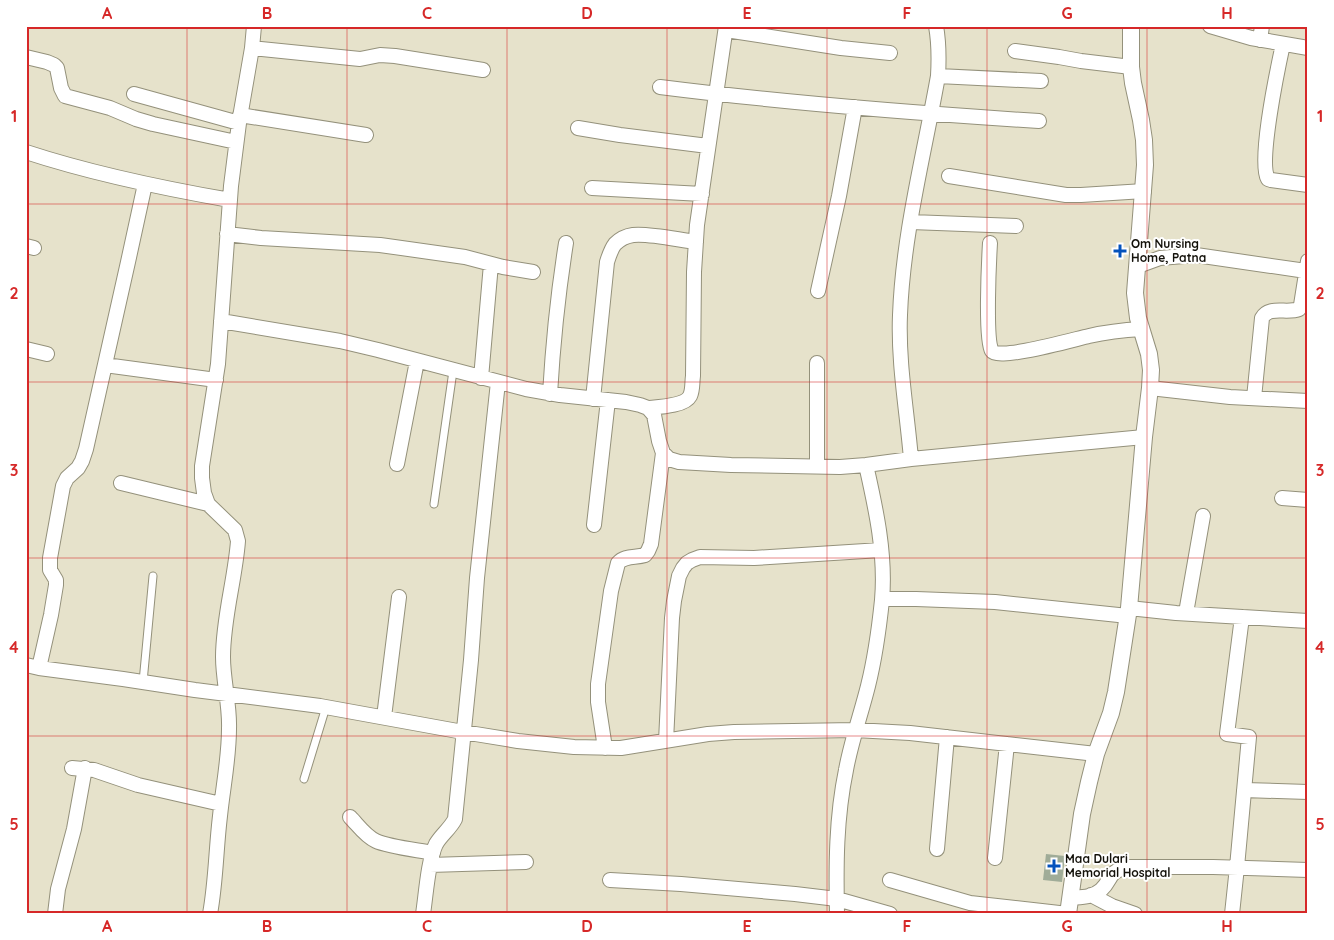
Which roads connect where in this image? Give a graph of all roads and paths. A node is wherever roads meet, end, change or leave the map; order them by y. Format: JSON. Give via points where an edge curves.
{"nodes":[{"id":1,"x":254,"y":26,"type":"edge"},
{"id":2,"x":936,"y":26,"type":"edge"},
{"id":3,"x":1131,"y":26,"type":"edge"},
{"id":4,"x":1210,"y":26,"type":"edge"},
{"id":5,"x":726,"y":28,"type":"edge"},
{"id":6,"x":1261,"y":33,"type":"edge"},
{"id":7,"x":1283,"y":44,"type":"junction"},
{"id":8,"x":252,"y":48,"type":"junction"},
{"id":9,"x":1308,"y":48,"type":"edge"},
{"id":10,"x":1015,"y":51,"type":"dead end"},
{"id":11,"x":890,"y":53,"type":"dead end"},
{"id":12,"x":26,"y":58,"type":"edge"},
{"id":13,"x":1131,"y":67,"type":"junction"},
{"id":14,"x":483,"y":70,"type":"dead end"},
{"id":15,"x":938,"y":76,"type":"junction"},
{"id":16,"x":1041,"y":81,"type":"dead end"},
{"id":17,"x":660,"y":87,"type":"dead end"},
{"id":18,"x":134,"y":94,"type":"dead end"},
{"id":19,"x":716,"y":94,"type":"junction"},
{"id":20,"x":855,"y":107,"type":"junction"},
{"id":21,"x":930,"y":114,"type":"junction"},
{"id":22,"x":240,"y":119,"type":"junction"},
{"id":23,"x":1039,"y":121,"type":"dead end"},
{"id":24,"x":578,"y":128,"type":"dead end"},
{"id":25,"x":366,"y":135,"type":"dead end"},
{"id":26,"x":236,"y":142,"type":"junction"},
{"id":27,"x":708,"y":146,"type":"junction"},
{"id":28,"x":26,"y":152,"type":"edge"},
{"id":29,"x":949,"y":176,"type":"dead end"},
{"id":30,"x":145,"y":184,"type":"junction"},
{"id":31,"x":1308,"y":185,"type":"edge"},
{"id":32,"x":592,"y":188,"type":"dead end"},
{"id":33,"x":1144,"y":191,"type":"junction"},
{"id":34,"x":702,"y":194,"type":"junction"},
{"id":35,"x":230,"y":200,"type":"junction"},
{"id":36,"x":911,"y":222,"type":"junction"},
{"id":37,"x":1016,"y":226,"type":"dead end"},
{"id":38,"x":227,"y":234,"type":"junction"},
{"id":39,"x":696,"y":242,"type":"junction"},
{"id":40,"x":566,"y":244,"type":"dead end"},
{"id":41,"x":990,"y":244,"type":"dead end"},
{"id":42,"x":491,"y":264,"type":"junction"},
{"id":43,"x":1138,"y":266,"type":"junction"},
{"id":44,"x":1307,"y":266,"type":"edge"},
{"id":45,"x":533,"y":272,"type":"dead end"},
{"id":46,"x":818,"y":291,"type":"dead end"},
{"id":47,"x":222,"y":321,"type":"junction"},
{"id":48,"x":1142,"y":329,"type":"junction"},
{"id":49,"x":26,"y":349,"type":"edge"},
{"id":50,"x":47,"y":354,"type":"dead end"},
{"id":51,"x":417,"y":361,"type":"junction"},
{"id":52,"x":817,"y":363,"type":"dead end"},
{"id":53,"x":105,"y":365,"type":"junction"},
{"id":54,"x":454,"y":370,"type":"junction"},
{"id":55,"x":481,"y":378,"type":"junction"},
{"id":56,"x":216,"y":380,"type":"junction"},
{"id":57,"x":498,"y":382,"type":"junction"},
{"id":58,"x":1150,"y":388,"type":"junction"},
{"id":59,"x":550,"y":394,"type":"junction"},
{"id":60,"x":1254,"y":398,"type":"junction"},
{"id":61,"x":601,"y":400,"type":"junction"},
{"id":62,"x":1308,"y":401,"type":"edge"},
{"id":63,"x":648,"y":408,"type":"junction"},
{"id":64,"x":1144,"y":437,"type":"junction"},
{"id":65,"x":663,"y":453,"type":"junction"},
{"id":66,"x":911,"y":459,"type":"junction"},
{"id":67,"x":397,"y":464,"type":"dead end"},
{"id":68,"x":866,"y":465,"type":"junction"},
{"id":69,"x":817,"y":466,"type":"junction"},
{"id":70,"x":120,"y":483,"type":"dead end"},
{"id":71,"x":1282,"y":498,"type":"dead end"},
{"id":72,"x":1308,"y":500,"type":"edge"},
{"id":73,"x":208,"y":504,"type":"junction"},
{"id":74,"x":434,"y":504,"type":"dead end"},
{"id":75,"x":1203,"y":516,"type":"dead end"},
{"id":76,"x":594,"y":525,"type":"dead end"},
{"id":77,"x":882,"y":550,"type":"junction"},
{"id":78,"x":153,"y":576,"type":"dead end"},
{"id":79,"x":400,"y":596,"type":"dead end"},
{"id":80,"x":882,"y":599,"type":"junction"},
{"id":81,"x":1129,"y":612,"type":"junction"},
{"id":82,"x":1186,"y":613,"type":"junction"},
{"id":83,"x":1242,"y":616,"type":"junction"},
{"id":84,"x":1308,"y":621,"type":"edge"},
{"id":85,"x":33,"y":667,"type":"edge"},
{"id":86,"x":143,"y":682,"type":"junction"},
{"id":87,"x":226,"y":694,"type":"junction"},
{"id":88,"x":326,"y":707,"type":"junction"},
{"id":89,"x":384,"y":717,"type":"junction"},
{"id":90,"x":855,"y":730,"type":"junction"},
{"id":91,"x":463,"y":732,"type":"junction"},
{"id":92,"x":947,"y":737,"type":"junction"},
{"id":93,"x":666,"y":741,"type":"junction"},
{"id":94,"x":1007,"y":744,"type":"junction"},
{"id":95,"x":605,"y":748,"type":"junction"},
{"id":96,"x":1096,"y":754,"type":"junction"},
{"id":97,"x":304,"y":779,"type":"dead end"},
{"id":98,"x":1244,"y":790,"type":"junction"},
{"id":99,"x":1308,"y":792,"type":"edge"},
{"id":100,"x":221,"y":804,"type":"junction"},
{"id":101,"x":350,"y":817,"type":"dead end"},
{"id":102,"x":937,"y":849,"type":"dead end"},
{"id":103,"x":995,"y":858,"type":"dead end"},
{"id":104,"x":432,"y":859,"type":"junction"},
{"id":105,"x":526,"y":862,"type":"dead end"},
{"id":106,"x":1238,"y":867,"type":"junction"},
{"id":107,"x":1308,"y":870,"type":"edge"},
{"id":108,"x":610,"y":880,"type":"dead end"},
{"id":109,"x":890,"y":880,"type":"dead end"},
{"id":110,"x":1091,"y":895,"type":"junction"},
{"id":111,"x":836,"y":899,"type":"junction"},
{"id":112,"x":1069,"y":908,"type":"edge"},
{"id":113,"x":55,"y":914,"type":"edge"},
{"id":114,"x":210,"y":914,"type":"edge"},
{"id":115,"x":423,"y":914,"type":"edge"},
{"id":116,"x":837,"y":914,"type":"edge"},
{"id":117,"x":890,"y":914,"type":"edge"},
{"id":118,"x":1135,"y":914,"type":"edge"},
{"id":119,"x":1232,"y":914,"type":"edge"}],
"edges":[{"from":1,"to":8,"type":"street"},
{"from":2,"to":15,"type":"street"},
{"from":3,"to":13,"type":"street"},
{"from":4,"to":6,"type":"street"},
{"from":5,"to":11,"type":"street","via":[[834,47]]},
{"from":5,"to":19,"type":"street"},
{"from":6,"to":7,"type":"street"},
{"from":7,"to":9,"type":"street"},
{"from":7,"to":31,"type":"street","via":[[1267,141],[1265,175],[1271,180]]},
{"from":8,"to":14,"type":"street","via":[[352,59],[395,56]]},
{"from":8,"to":22,"type":"street"},
{"from":10,"to":13,"type":"street"},
{"from":12,"to":26,"type":"street","via":[[54,65],[65,96],[153,124]]},
{"from":13,"to":33,"type":"street","via":[[1142,120]]},
{"from":15,"to":16,"type":"street"},
{"from":15,"to":21,"type":"street"},
{"from":17,"to":19,"type":"street"},
{"from":18,"to":22,"type":"street"},
{"from":19,"to":20,"type":"street"},
{"from":19,"to":27,"type":"street"},
{"from":20,"to":21,"type":"street"},
{"from":20,"to":46,"type":"street"},
{"from":21,"to":23,"type":"street"},
{"from":21,"to":36,"type":"street"},
{"from":22,"to":25,"type":"street"},
{"from":22,"to":26,"type":"street"},
{"from":24,"to":27,"type":"street"},
{"from":26,"to":35,"type":"street"},
{"from":27,"to":34,"type":"street"},
{"from":28,"to":30,"type":"street"},
{"from":29,"to":33,"type":"street","via":[[1066,195]]},
{"from":30,"to":35,"type":"street"},
{"from":30,"to":53,"type":"street"},
{"from":32,"to":34,"type":"street"},
{"from":33,"to":43,"type":"street"},
{"from":34,"to":39,"type":"street"},
{"from":35,"to":38,"type":"street"},
{"from":36,"to":37,"type":"street"},
{"from":36,"to":66,"type":"street","via":[[902,284],[900,337]]},
{"from":38,"to":42,"type":"street","via":[[380,245],[466,257]]},
{"from":38,"to":47,"type":"street"},
{"from":39,"to":61,"type":"street","via":[[634,235],[624,237],[615,245],[607,262]]},
{"from":39,"to":63,"type":"street","via":[[693,376],[689,398]]},
{"from":40,"to":59,"type":"street","via":[[558,293]]},
{"from":41,"to":48,"type":"street","via":[[989,330],[995,354],[1108,332]]},
{"from":42,"to":45,"type":"street"},
{"from":42,"to":55,"type":"street"},
{"from":43,"to":44,"type":"street","via":[[1160,258],[1196,255]]},
{"from":43,"to":48,"type":"street","via":[[1135,294]]},
{"from":44,"to":60,"type":"street","via":[[1299,309],[1269,311],[1262,318]]},
{"from":47,"to":51,"type":"street","via":[[340,342]]},
{"from":47,"to":56,"type":"street"},
{"from":48,"to":58,"type":"street","via":[[1149,354]]},
{"from":49,"to":50,"type":"street"},
{"from":51,"to":54,"type":"street"},
{"from":51,"to":67,"type":"street"},
{"from":52,"to":69,"type":"street"},
{"from":53,"to":56,"type":"street"},
{"from":53,"to":85,"type":"street","via":[[82,462],[63,486],[50,558],[50,570],[56,580],[55,594]]},
{"from":54,"to":55,"type":"street"},
{"from":54,"to":74,"type":"lane"},
{"from":55,"to":57,"type":"street"},
{"from":56,"to":73,"type":"street","via":[[202,466]]},
{"from":57,"to":59,"type":"street"},
{"from":57,"to":91,"type":"street"},
{"from":58,"to":60,"type":"street"},
{"from":58,"to":64,"type":"street"},
{"from":59,"to":61,"type":"street"},
{"from":60,"to":62,"type":"street"},
{"from":61,"to":63,"type":"street"},
{"from":61,"to":76,"type":"street"},
{"from":63,"to":65,"type":"street","via":[[654,415]]},
{"from":64,"to":66,"type":"street"},
{"from":64,"to":81,"type":"street"},
{"from":65,"to":69,"type":"street","via":[[669,459],[694,464]]},
{"from":65,"to":95,"type":"street","via":[[648,551],[645,555],[621,560],[613,582],[598,684]]},
{"from":66,"to":68,"type":"street"},
{"from":68,"to":69,"type":"street"},
{"from":68,"to":77,"type":"street"},
{"from":70,"to":73,"type":"street"},
{"from":71,"to":72,"type":"street"},
{"from":73,"to":87,"type":"street","via":[[235,530],[238,541],[223,656]]},
{"from":75,"to":82,"type":"street"},
{"from":77,"to":80,"type":"street"},
{"from":77,"to":93,"type":"street","via":[[754,558],[700,557],[687,563],[679,576],[672,618]]},
{"from":78,"to":86,"type":"lane"},
{"from":79,"to":89,"type":"street"},
{"from":80,"to":81,"type":"street","via":[[995,602]]},
{"from":80,"to":90,"type":"street","via":[[869,684]]},
{"from":81,"to":82,"type":"street"},
{"from":81,"to":96,"type":"street","via":[[1116,692]]},
{"from":82,"to":83,"type":"street"},
{"from":83,"to":84,"type":"street"},
{"from":83,"to":98,"type":"street","via":[[1227,734],[1249,737]]},
{"from":85,"to":86,"type":"street"},
{"from":86,"to":87,"type":"street"},
{"from":87,"to":88,"type":"street"},
{"from":87,"to":100,"type":"street","via":[[229,730]]},
{"from":88,"to":89,"type":"street"},
{"from":88,"to":97,"type":"lane"},
{"from":89,"to":91,"type":"street"},
{"from":90,"to":92,"type":"street"},
{"from":90,"to":93,"type":"street","via":[[734,732]]},
{"from":90,"to":111,"type":"street","via":[[839,816]]},
{"from":91,"to":95,"type":"street","via":[[518,741]]},
{"from":91,"to":104,"type":"street","via":[[455,819],[438,840]]},
{"from":92,"to":94,"type":"street"},
{"from":92,"to":102,"type":"street"},
{"from":93,"to":95,"type":"street"},
{"from":94,"to":96,"type":"street"},
{"from":94,"to":103,"type":"street"},
{"from":96,"to":112,"type":"street","via":[[1082,814]]},
{"from":98,"to":99,"type":"street"},
{"from":98,"to":106,"type":"street"},
{"from":100,"to":113,"type":"street","via":[[78,768],[74,828],[58,888]]},
{"from":100,"to":114,"type":"street"},
{"from":101,"to":104,"type":"street","via":[[376,841]]},
{"from":104,"to":105,"type":"street"},
{"from":104,"to":115,"type":"street"},
{"from":106,"to":107,"type":"street"},
{"from":106,"to":110,"type":"street","via":[[1127,868],[1113,873],[1101,890]]},
{"from":106,"to":119,"type":"street"},
{"from":108,"to":111,"type":"street"},
{"from":109,"to":112,"type":"street","via":[[970,903]]},
{"from":110,"to":112,"type":"street"},
{"from":110,"to":118,"type":"street"},
{"from":111,"to":116,"type":"street"},
{"from":111,"to":117,"type":"street"}]}
